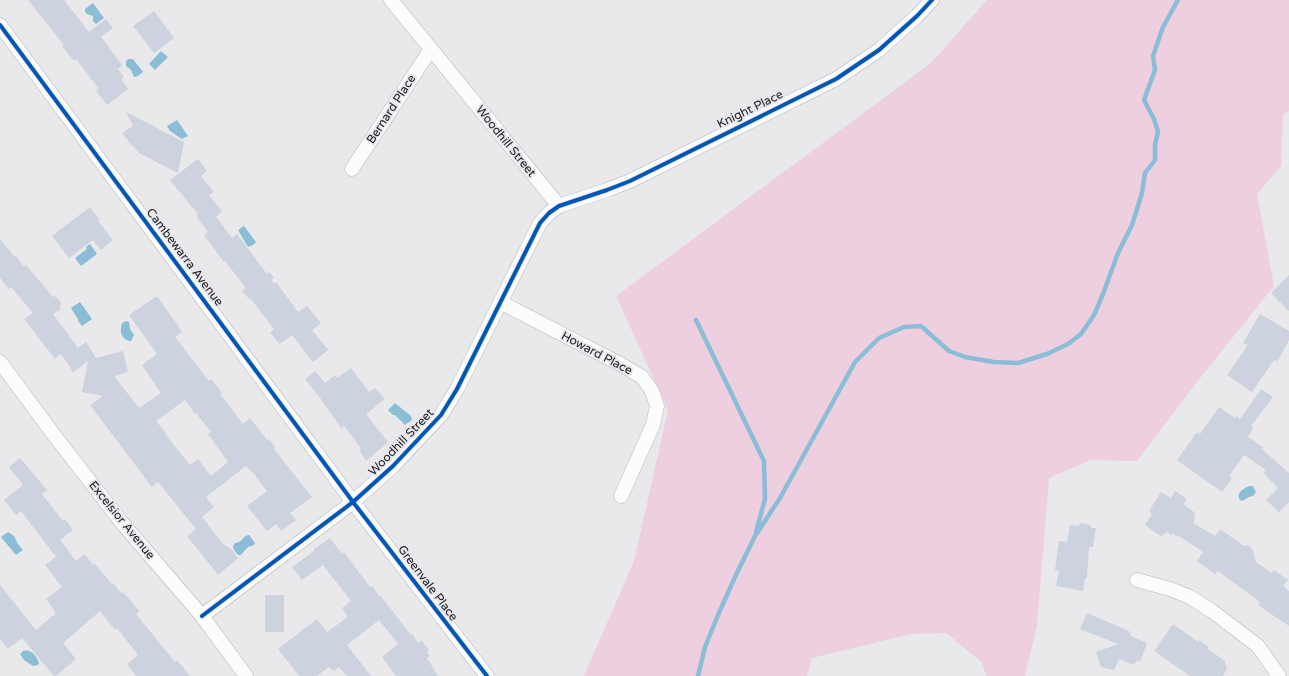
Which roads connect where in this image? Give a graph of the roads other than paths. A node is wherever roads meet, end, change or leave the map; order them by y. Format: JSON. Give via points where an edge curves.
{"nodes":[{"id":1,"x":391,"y":0,"type":"edge"},
{"id":2,"x":932,"y":0,"type":"edge"},
{"id":3,"x":0,"y":25,"type":"edge"},
{"id":4,"x":431,"y":49,"type":"junction"},
{"id":5,"x":352,"y":169,"type":"dead end"},
{"id":6,"x":559,"y":206,"type":"junction"},
{"id":7,"x":500,"y":302,"type":"junction"},
{"id":8,"x":0,"y":362,"type":"edge"},
{"id":9,"x":621,"y":496,"type":"dead end"},
{"id":10,"x":353,"y":502,"type":"junction"},
{"id":11,"x":1137,"y":580,"type":"dead end"},
{"id":12,"x":202,"y":616,"type":"junction"},
{"id":13,"x":246,"y":676,"type":"edge"},
{"id":14,"x":487,"y":676,"type":"edge"},
{"id":15,"x":1279,"y":676,"type":"edge"}],
"edges":[{"from":1,"to":4,"type":"street","name":"Woodhill Street"},
{"from":2,"to":6,"type":"street","name":"Knight Place","via":[[879,50],[836,79],[630,181]]},
{"from":3,"to":10,"type":"street","name":"Cambewarra Avenue"},
{"from":4,"to":5,"type":"street","name":"Bernard Place"},
{"from":4,"to":6,"type":"street","name":"Woodhill Street"},
{"from":6,"to":7,"type":"street","name":"Woodhill Street","via":[[540,223]]},
{"from":7,"to":9,"type":"street","name":"Howard Place","via":[[620,364],[642,377],[652,391],[657,406],[653,425]]},
{"from":7,"to":10,"type":"street","name":"Woodhill Street","via":[[442,415],[393,466]]},
{"from":8,"to":12,"type":"street","name":"Excelsior Avenue","via":[[123,524]]},
{"from":10,"to":12,"type":"street","name":"Woodhill Street"},
{"from":10,"to":14,"type":"street","name":"Greenvale Place"},
{"from":11,"to":15,"type":"street","via":[[1190,597],[1212,611],[1258,646]]},
{"from":12,"to":13,"type":"street","name":"Excelsior Avenue"}]}
